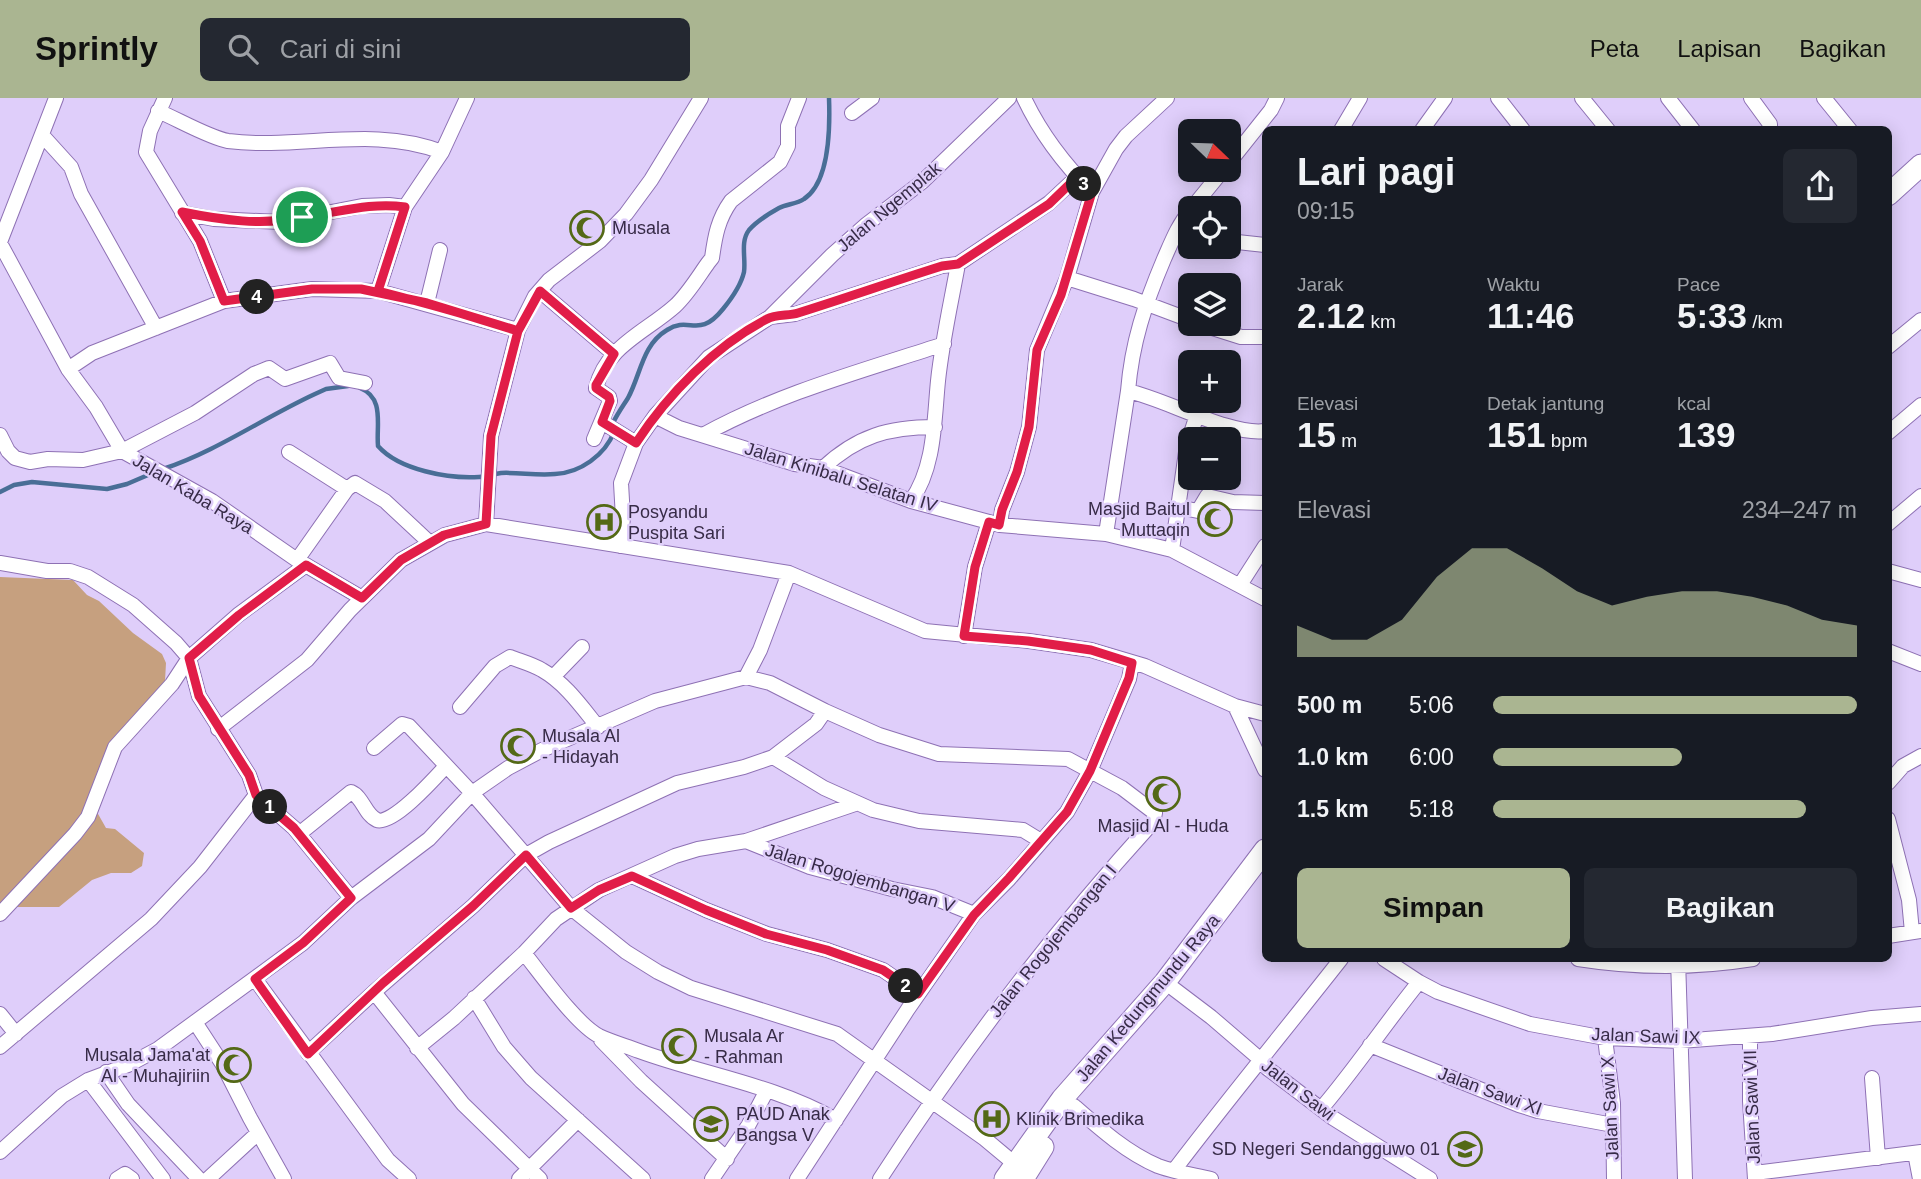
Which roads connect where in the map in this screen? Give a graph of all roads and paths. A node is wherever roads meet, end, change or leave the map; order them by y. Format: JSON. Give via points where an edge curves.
{"nodes":[{"id":1,"x":56,"y":98,"type":"edge"},
{"id":2,"x":467,"y":98,"type":"edge"},
{"id":3,"x":701,"y":98,"type":"edge"},
{"id":4,"x":799,"y":98,"type":"edge"},
{"id":5,"x":872,"y":98,"type":"edge"},
{"id":6,"x":1009,"y":98,"type":"edge"},
{"id":7,"x":1167,"y":98,"type":"edge"},
{"id":8,"x":1277,"y":98,"type":"edge"},
{"id":9,"x":1360,"y":98,"type":"edge"},
{"id":10,"x":1445,"y":98,"type":"edge"},
{"id":11,"x":1498,"y":98,"type":"edge"},
{"id":12,"x":1582,"y":98,"type":"edge"},
{"id":13,"x":1668,"y":98,"type":"edge"},
{"id":14,"x":1751,"y":98,"type":"edge"},
{"id":15,"x":1824,"y":98,"type":"edge"},
{"id":16,"x":1030,"y":100,"type":"edge"},
{"id":17,"x":162,"y":104,"type":"edge"},
{"id":18,"x":852,"y":113,"type":"dead end"},
{"id":19,"x":1343,"y":126,"type":"edge"},
{"id":20,"x":1425,"y":126,"type":"edge"},
{"id":21,"x":1520,"y":126,"type":"edge"},
{"id":22,"x":1605,"y":126,"type":"edge"},
{"id":23,"x":1690,"y":126,"type":"edge"},
{"id":24,"x":1770,"y":126,"type":"edge"},
{"id":25,"x":1847,"y":126,"type":"edge"},
{"id":26,"x":42,"y":135,"type":"junction"},
{"id":27,"x":1241,"y":148,"type":"edge"},
{"id":28,"x":1921,"y":149,"type":"edge"},
{"id":29,"x":442,"y":152,"type":"junction"},
{"id":30,"x":1917,"y":173,"type":"edge"},
{"id":31,"x":1892,"y":174,"type":"edge"},
{"id":32,"x":1077,"y":177,"type":"junction"},
{"id":33,"x":1213,"y":182,"type":"edge"},
{"id":34,"x":1092,"y":192,"type":"junction"},
{"id":35,"x":1892,"y":192,"type":"edge"},
{"id":36,"x":1202,"y":196,"type":"edge"},
{"id":37,"x":405,"y":207,"type":"junction"},
{"id":38,"x":182,"y":212,"type":"junction"},
{"id":39,"x":1178,"y":239,"type":"edge"},
{"id":40,"x":0,"y":243,"type":"edge"},
{"id":41,"x":1241,"y":243,"type":"edge"},
{"id":42,"x":1262,"y":245,"type":"edge"},
{"id":43,"x":440,"y":250,"type":"dead end"},
{"id":44,"x":958,"y":264,"type":"junction"},
{"id":45,"x":1067,"y":278,"type":"junction"},
{"id":46,"x":378,"y":291,"type":"junction"},
{"id":47,"x":540,"y":291,"type":"junction"},
{"id":48,"x":224,"y":301,"type":"junction"},
{"id":49,"x":427,"y":303,"type":"junction"},
{"id":50,"x":1145,"y":303,"type":"junction"},
{"id":51,"x":1178,"y":315,"type":"edge"},
{"id":52,"x":770,"y":317,"type":"junction"},
{"id":53,"x":1921,"y":320,"type":"edge"},
{"id":54,"x":156,"y":328,"type":"junction"},
{"id":55,"x":518,"y":331,"type":"junction"},
{"id":56,"x":1238,"y":336,"type":"edge"},
{"id":57,"x":1262,"y":337,"type":"edge"},
{"id":58,"x":1892,"y":343,"type":"edge"},
{"id":59,"x":944,"y":344,"type":"junction"},
{"id":60,"x":614,"y":354,"type":"junction"},
{"id":61,"x":68,"y":369,"type":"junction"},
{"id":62,"x":365,"y":383,"type":"dead end"},
{"id":63,"x":1128,"y":391,"type":"junction"},
{"id":64,"x":1921,"y":405,"type":"edge"},
{"id":65,"x":1197,"y":415,"type":"junction"},
{"id":66,"x":655,"y":416,"type":"junction"},
{"id":67,"x":602,"y":422,"type":"junction"},
{"id":68,"x":935,"y":427,"type":"junction"},
{"id":69,"x":1892,"y":430,"type":"edge"},
{"id":70,"x":1262,"y":431,"type":"edge"},
{"id":71,"x":0,"y":435,"type":"edge"},
{"id":72,"x":703,"y":435,"type":"junction"},
{"id":73,"x":594,"y":439,"type":"dead end"},
{"id":74,"x":636,"y":443,"type":"junction"},
{"id":75,"x":122,"y":451,"type":"junction"},
{"id":76,"x":289,"y":452,"type":"dead end"},
{"id":77,"x":823,"y":468,"type":"junction"},
{"id":78,"x":347,"y":489,"type":"junction"},
{"id":79,"x":1921,"y":496,"type":"edge"},
{"id":80,"x":911,"y":501,"type":"junction"},
{"id":81,"x":1262,"y":503,"type":"edge"},
{"id":82,"x":1178,"y":507,"type":"junction"},
{"id":83,"x":1892,"y":521,"type":"edge"},
{"id":84,"x":486,"y":524,"type":"junction"},
{"id":85,"x":994,"y":524,"type":"junction"},
{"id":86,"x":1106,"y":534,"type":"junction"},
{"id":87,"x":430,"y":543,"type":"junction"},
{"id":88,"x":620,"y":546,"type":"junction"},
{"id":89,"x":1172,"y":550,"type":"junction"},
{"id":90,"x":1262,"y":551,"type":"edge"},
{"id":91,"x":302,"y":562,"type":"junction"},
{"id":92,"x":0,"y":563,"type":"edge"},
{"id":93,"x":789,"y":573,"type":"junction"},
{"id":94,"x":1892,"y":573,"type":"edge"},
{"id":95,"x":1921,"y":580,"type":"edge"},
{"id":96,"x":1240,"y":585,"type":"junction"},
{"id":97,"x":1262,"y":597,"type":"edge"},
{"id":98,"x":362,"y":598,"type":"junction"},
{"id":99,"x":964,"y":636,"type":"junction"},
{"id":100,"x":582,"y":647,"type":"dead end"},
{"id":101,"x":1892,"y":653,"type":"edge"},
{"id":102,"x":189,"y":658,"type":"junction"},
{"id":103,"x":1132,"y":663,"type":"junction"},
{"id":104,"x":1921,"y":664,"type":"edge"},
{"id":105,"x":553,"y":677,"type":"junction"},
{"id":106,"x":746,"y":677,"type":"junction"},
{"id":107,"x":1235,"y":705,"type":"junction"},
{"id":108,"x":460,"y":707,"type":"dead end"},
{"id":109,"x":825,"y":712,"type":"junction"},
{"id":110,"x":1262,"y":713,"type":"edge"},
{"id":111,"x":598,"y":727,"type":"junction"},
{"id":112,"x":218,"y":729,"type":"junction"},
{"id":113,"x":374,"y":748,"type":"dead end"},
{"id":114,"x":1921,"y":756,"type":"edge"},
{"id":115,"x":773,"y":757,"type":"junction"},
{"id":116,"x":1262,"y":764,"type":"edge"},
{"id":117,"x":446,"y":766,"type":"junction"},
{"id":118,"x":1090,"y":771,"type":"junction"},
{"id":119,"x":1892,"y":778,"type":"edge"},
{"id":120,"x":472,"y":793,"type":"junction"},
{"id":121,"x":256,"y":795,"type":"junction"},
{"id":122,"x":855,"y":804,"type":"junction"},
{"id":123,"x":299,"y":834,"type":"junction"},
{"id":124,"x":746,"y":841,"type":"junction"},
{"id":125,"x":1041,"y":841,"type":"junction"},
{"id":126,"x":1262,"y":854,"type":"edge"},
{"id":127,"x":526,"y":855,"type":"junction"},
{"id":128,"x":1894,"y":861,"type":"edge"},
{"id":129,"x":632,"y":876,"type":"junction"},
{"id":130,"x":1262,"y":878,"type":"edge"},
{"id":131,"x":351,"y":898,"type":"junction"},
{"id":132,"x":571,"y":908,"type":"junction"},
{"id":133,"x":0,"y":914,"type":"edge"},
{"id":134,"x":974,"y":915,"type":"junction"},
{"id":135,"x":1917,"y":932,"type":"edge"},
{"id":136,"x":1892,"y":935,"type":"edge"},
{"id":137,"x":524,"y":953,"type":"junction"},
{"id":138,"x":1340,"y":962,"type":"edge"},
{"id":139,"x":1389,"y":962,"type":"edge"},
{"id":140,"x":1596,"y":962,"type":"edge"},
{"id":141,"x":1678,"y":962,"type":"edge"},
{"id":142,"x":255,"y":979,"type":"junction"},
{"id":143,"x":1419,"y":982,"type":"junction"},
{"id":144,"x":1174,"y":989,"type":"junction"},
{"id":145,"x":374,"y":992,"type":"junction"},
{"id":146,"x":918,"y":994,"type":"junction"},
{"id":147,"x":474,"y":998,"type":"junction"},
{"id":148,"x":0,"y":1014,"type":"edge"},
{"id":149,"x":1921,"y":1014,"type":"edge"},
{"id":150,"x":195,"y":1022,"type":"junction"},
{"id":151,"x":16,"y":1034,"type":"junction"},
{"id":152,"x":597,"y":1035,"type":"junction"},
{"id":153,"x":1750,"y":1036,"type":"junction"},
{"id":154,"x":1605,"y":1038,"type":"junction"},
{"id":155,"x":1680,"y":1041,"type":"junction"},
{"id":156,"x":1370,"y":1045,"type":"junction"},
{"id":157,"x":0,"y":1047,"type":"edge"},
{"id":158,"x":417,"y":1048,"type":"junction"},
{"id":159,"x":308,"y":1054,"type":"junction"},
{"id":160,"x":875,"y":1059,"type":"junction"},
{"id":161,"x":1261,"y":1060,"type":"junction"},
{"id":162,"x":106,"y":1072,"type":"junction"},
{"id":163,"x":1872,"y":1078,"type":"dead end"},
{"id":164,"x":88,"y":1080,"type":"junction"},
{"id":165,"x":767,"y":1090,"type":"junction"},
{"id":166,"x":931,"y":1101,"type":"junction"},
{"id":167,"x":1074,"y":1106,"type":"junction"},
{"id":168,"x":1321,"y":1109,"type":"junction"},
{"id":169,"x":578,"y":1120,"type":"junction"},
{"id":170,"x":836,"y":1120,"type":"junction"},
{"id":171,"x":1613,"y":1125,"type":"junction"},
{"id":172,"x":258,"y":1133,"type":"junction"},
{"id":173,"x":0,"y":1152,"type":"edge"},
{"id":174,"x":1918,"y":1152,"type":"edge"},
{"id":175,"x":1878,"y":1158,"type":"junction"},
{"id":176,"x":727,"y":1159,"type":"junction"},
{"id":177,"x":1163,"y":1172,"type":"edge"},
{"id":178,"x":524,"y":1173,"type":"edge"},
{"id":179,"x":1018,"y":1174,"type":"edge"},
{"id":180,"x":1755,"y":1176,"type":"edge"},
{"id":181,"x":117,"y":1179,"type":"edge"},
{"id":182,"x":132,"y":1179,"type":"edge"},
{"id":183,"x":163,"y":1179,"type":"edge"},
{"id":184,"x":199,"y":1179,"type":"edge"},
{"id":185,"x":208,"y":1179,"type":"edge"},
{"id":186,"x":284,"y":1179,"type":"edge"},
{"id":187,"x":409,"y":1179,"type":"edge"},
{"id":188,"x":540,"y":1179,"type":"edge"},
{"id":189,"x":643,"y":1179,"type":"edge"},
{"id":190,"x":712,"y":1179,"type":"edge"},
{"id":191,"x":797,"y":1179,"type":"edge"},
{"id":192,"x":880,"y":1179,"type":"edge"},
{"id":193,"x":1211,"y":1179,"type":"edge"},
{"id":194,"x":1430,"y":1179,"type":"edge"},
{"id":195,"x":1614,"y":1179,"type":"edge"},
{"id":196,"x":1685,"y":1179,"type":"edge"},
{"id":197,"x":1920,"y":1179,"type":"edge"}],
"edges":[{"from":1,"to":26,"type":"street","name":"Jalan Kaba Raya"},
{"from":2,"to":29,"type":"street"},
{"from":3,"to":47,"type":"street","via":[[626,214]]},
{"from":4,"to":60,"type":"street","via":[[780,162],[726,208],[712,258],[674,307]]},
{"from":5,"to":18,"type":"street"},
{"from":6,"to":52,"type":"street","name":"Jalan Ngemplak","via":[[922,182],[832,255]]},
{"from":7,"to":34,"type":"street","via":[[1126,136]]},
{"from":8,"to":27,"type":"street"},
{"from":9,"to":19,"type":"street"},
{"from":10,"to":20,"type":"street"},
{"from":11,"to":21,"type":"street"},
{"from":12,"to":22,"type":"street"},
{"from":13,"to":23,"type":"street"},
{"from":14,"to":24,"type":"street"},
{"from":15,"to":25,"type":"street"},
{"from":16,"to":32,"type":"street","via":[[1037,123]]},
{"from":17,"to":29,"type":"street","via":[[224,140],[271,144],[362,137],[419,143]]},
{"from":17,"to":38,"type":"street","via":[[146,152]]},
{"from":26,"to":40,"type":"street","name":"Jalan Kaba Raya"},
{"from":26,"to":54,"type":"street","via":[[71,167],[81,194]]},
{"from":28,"to":31,"type":"main road"},
{"from":29,"to":37,"type":"street"},
{"from":30,"to":35,"type":"main road"},
{"from":32,"to":34,"type":"street"},
{"from":32,"to":44,"type":"street","name":"Jalan Ngemplak","via":[[1049,204]]},
{"from":33,"to":36,"type":"street"},
{"from":34,"to":45,"type":"street"},
{"from":37,"to":38,"type":"street","via":[[362,206],[281,222],[214,219]]},
{"from":37,"to":46,"type":"street"},
{"from":38,"to":48,"type":"street","via":[[200,241]]},
{"from":39,"to":50,"type":"street"},
{"from":40,"to":61,"type":"street","name":"Jalan Kaba Raya"},
{"from":41,"to":42,"type":"street"},
{"from":43,"to":49,"type":"street"},
{"from":44,"to":52,"type":"street","name":"Jalan Ngemplak","via":[[795,314]]},
{"from":44,"to":59,"type":"street"},
{"from":45,"to":50,"type":"street"},
{"from":45,"to":85,"type":"street","via":[[1037,350],[1029,427],[1017,472]]},
{"from":46,"to":48,"type":"street","via":[[312,289]]},
{"from":46,"to":49,"type":"street"},
{"from":47,"to":55,"type":"street"},
{"from":47,"to":60,"type":"street"},
{"from":48,"to":54,"type":"street"},
{"from":49,"to":55,"type":"street"},
{"from":50,"to":51,"type":"street"},
{"from":50,"to":63,"type":"street"},
{"from":52,"to":66,"type":"street","name":"Jalan Ngemplak","via":[[709,357]]},
{"from":53,"to":58,"type":"street"},
{"from":54,"to":61,"type":"street","via":[[92,353]]},
{"from":55,"to":84,"type":"street","via":[[491,436]]},
{"from":56,"to":57,"type":"street"},
{"from":59,"to":68,"type":"street"},
{"from":59,"to":72,"type":"street","via":[[802,389]]},
{"from":60,"to":67,"type":"street","via":[[596,385],[610,401]]},
{"from":61,"to":75,"type":"street","name":"Jalan Kaba Raya"},
{"from":62,"to":75,"type":"street","via":[[340,378],[330,363],[285,379],[268,368]]},
{"from":63,"to":65,"type":"street"},
{"from":63,"to":86,"type":"street"},
{"from":64,"to":69,"type":"street"},
{"from":65,"to":70,"type":"street"},
{"from":65,"to":82,"type":"street"},
{"from":66,"to":72,"type":"street","name":"Jalan Kinibalu Selatan IV"},
{"from":66,"to":74,"type":"street","name":"Jalan Ngemplak"},
{"from":67,"to":73,"type":"street"},
{"from":67,"to":74,"type":"street"},
{"from":68,"to":77,"type":"street","via":[[891,429],[854,445]]},
{"from":68,"to":80,"type":"street","via":[[928,462]]},
{"from":71,"to":75,"type":"street","via":[[15,458],[30,462],[83,460]]},
{"from":72,"to":77,"type":"street","name":"Jalan Kinibalu Selatan IV","via":[[795,464]]},
{"from":74,"to":88,"type":"street","name":"Jalan Ngemplak","via":[[621,483]]},
{"from":75,"to":91,"type":"street","name":"Jalan Kaba Raya","via":[[182,482]]},
{"from":76,"to":78,"type":"street"},
{"from":77,"to":80,"type":"street","name":"Jalan Kinibalu Selatan IV"},
{"from":78,"to":87,"type":"street","via":[[351,484],[364,487],[385,500]]},
{"from":78,"to":91,"type":"street"},
{"from":79,"to":83,"type":"street"},
{"from":80,"to":85,"type":"street","name":"Jalan Kinibalu Selatan IV"},
{"from":81,"to":82,"type":"street","via":[[1207,496],[1198,511]]},
{"from":82,"to":89,"type":"street"},
{"from":84,"to":87,"type":"street"},
{"from":84,"to":88,"type":"street"},
{"from":85,"to":86,"type":"street","name":"Jalan Kinibalu Selatan IV"},
{"from":85,"to":99,"type":"street","via":[[975,567]]},
{"from":86,"to":89,"type":"street","name":"Jalan Kinibalu Selatan IV"},
{"from":87,"to":98,"type":"street","via":[[401,560]]},
{"from":88,"to":93,"type":"street"},
{"from":89,"to":96,"type":"street","name":"Jalan Kinibalu Selatan IV"},
{"from":90,"to":96,"type":"street"},
{"from":91,"to":98,"type":"street","name":"Jalan Kaba Raya"},
{"from":91,"to":102,"type":"street"},
{"from":92,"to":102,"type":"street","via":[[89,576],[133,605]]},
{"from":93,"to":99,"type":"street","via":[[925,631]]},
{"from":93,"to":106,"type":"street","via":[[761,650]]},
{"from":94,"to":95,"type":"street"},
{"from":96,"to":97,"type":"street","name":"Jalan Kinibalu Selatan IV"},
{"from":98,"to":112,"type":"street","via":[[307,660]]},
{"from":99,"to":103,"type":"street","via":[[1091,650]]},
{"from":100,"to":105,"type":"street"},
{"from":101,"to":104,"type":"street"},
{"from":102,"to":112,"type":"street","via":[[199,696]]},
{"from":102,"to":133,"type":"street","via":[[172,684],[115,747],[88,817]]},
{"from":103,"to":107,"type":"street"},
{"from":103,"to":118,"type":"street"},
{"from":105,"to":108,"type":"street","via":[[510,657],[495,666]]},
{"from":105,"to":111,"type":"street"},
{"from":106,"to":109,"type":"street","via":[[770,683]]},
{"from":106,"to":111,"type":"street","via":[[655,701]]},
{"from":107,"to":110,"type":"street"},
{"from":107,"to":116,"type":"street"},
{"from":109,"to":115,"type":"street"},
{"from":109,"to":118,"type":"street","via":[[939,754],[1068,759]]},
{"from":111,"to":120,"type":"street","via":[[508,768]]},
{"from":112,"to":121,"type":"street","via":[[249,775]]},
{"from":113,"to":117,"type":"street","via":[[406,724]]},
{"from":114,"to":119,"type":"street"},
{"from":115,"to":122,"type":"street"},
{"from":115,"to":127,"type":"street","via":[[669,786]]},
{"from":117,"to":120,"type":"street"},
{"from":117,"to":123,"type":"street","via":[[387,820],[374,818],[351,792]]},
{"from":118,"to":125,"type":"street","via":[[1067,812]]},
{"from":118,"to":166,"type":"street","name":"Jalan Rogojembangan I","via":[[1122,788],[1155,813],[1155,819],[1013,987]]},
{"from":120,"to":127,"type":"street"},
{"from":120,"to":131,"type":"street","via":[[429,839]]},
{"from":121,"to":123,"type":"street"},
{"from":121,"to":151,"type":"street","via":[[200,867],[151,919]]},
{"from":122,"to":124,"type":"street"},
{"from":122,"to":125,"type":"street","via":[[919,821],[1023,830]]},
{"from":123,"to":131,"type":"street"},
{"from":124,"to":129,"type":"street","via":[[675,856]]},
{"from":124,"to":134,"type":"street","name":"Jalan Rogojembangan V","via":[[800,863],[932,897]]},
{"from":125,"to":134,"type":"street"},
{"from":126,"to":179,"type":"main road","name":"Jalan Kedungmundu Raya","via":[[1165,982],[1062,1099]]},
{"from":127,"to":132,"type":"street"},
{"from":127,"to":145,"type":"street"},
{"from":128,"to":135,"type":"street"},
{"from":129,"to":132,"type":"street"},
{"from":129,"to":146,"type":"street","via":[[766,934],[883,970]]},
{"from":130,"to":144,"type":"main road","name":"Jalan Kedungmundu Raya"},
{"from":131,"to":142,"type":"street"},
{"from":132,"to":137,"type":"street"},
{"from":132,"to":160,"type":"street","via":[[658,972],[712,995],[837,1034]]},
{"from":134,"to":146,"type":"street"},
{"from":135,"to":136,"type":"street"},
{"from":137,"to":147,"type":"street"},
{"from":137,"to":152,"type":"street","via":[[566,1006]]},
{"from":138,"to":161,"type":"street"},
{"from":139,"to":143,"type":"street","name":"Jalan Sawi IX"},
{"from":140,"to":141,"type":"street"},
{"from":141,"to":155,"type":"street"},
{"from":142,"to":150,"type":"street"},
{"from":142,"to":159,"type":"street"},
{"from":143,"to":154,"type":"street","name":"Jalan Sawi IX","via":[[1530,1024]]},
{"from":143,"to":156,"type":"street"},
{"from":144,"to":161,"type":"street","name":"Jalan Sawi"},
{"from":144,"to":167,"type":"main road","name":"Jalan Kedungmundu Raya"},
{"from":145,"to":158,"type":"street"},
{"from":145,"to":159,"type":"street"},
{"from":146,"to":160,"type":"street"},
{"from":147,"to":158,"type":"street"},
{"from":147,"to":169,"type":"street","via":[[504,1047],[531,1079]]},
{"from":148,"to":151,"type":"street"},
{"from":149,"to":153,"type":"street","name":"Jalan Sawi IX"},
{"from":150,"to":162,"type":"street","via":[[158,1049]]},
{"from":150,"to":172,"type":"street"},
{"from":151,"to":157,"type":"street"},
{"from":152,"to":165,"type":"street","via":[[678,1065]]},
{"from":152,"to":176,"type":"street"},
{"from":153,"to":155,"type":"street","name":"Jalan Sawi IX"},
{"from":153,"to":180,"type":"street","name":"Jalan Sawi VII"},
{"from":154,"to":155,"type":"street","name":"Jalan Sawi IX"},
{"from":154,"to":171,"type":"street","name":"Jalan Sawi X"},
{"from":155,"to":196,"type":"street"},
{"from":156,"to":168,"type":"street"},
{"from":156,"to":171,"type":"street","name":"Jalan Sawi XI","via":[[1519,1105]]},
{"from":158,"to":178,"type":"street"},
{"from":159,"to":187,"type":"street","via":[[387,1160]]},
{"from":160,"to":166,"type":"street"},
{"from":160,"to":170,"type":"street"},
{"from":161,"to":168,"type":"street","name":"Jalan Sawi"},
{"from":161,"to":177,"type":"street"},
{"from":162,"to":164,"type":"street"},
{"from":162,"to":184,"type":"street","via":[[128,1104]]},
{"from":163,"to":175,"type":"street"},
{"from":164,"to":173,"type":"street","via":[[62,1096]]},
{"from":164,"to":183,"type":"street"},
{"from":165,"to":170,"type":"street"},
{"from":165,"to":176,"type":"street"},
{"from":166,"to":179,"type":"street","via":[[985,1139]]},
{"from":166,"to":192,"type":"street"},
{"from":167,"to":177,"type":"street"},
{"from":167,"to":179,"type":"main road","name":"Jalan Kedungmundu Raya"},
{"from":168,"to":194,"type":"street","name":"Jalan Sawi"},
{"from":169,"to":178,"type":"street"},
{"from":169,"to":189,"type":"street"},
{"from":170,"to":191,"type":"street"},
{"from":171,"to":195,"type":"street","name":"Jalan Sawi X"},
{"from":172,"to":185,"type":"street"},
{"from":172,"to":186,"type":"street"},
{"from":174,"to":175,"type":"street"},
{"from":174,"to":197,"type":"street"},
{"from":175,"to":180,"type":"street"},
{"from":176,"to":190,"type":"street"},
{"from":177,"to":193,"type":"street"},
{"from":178,"to":188,"type":"street"},
{"from":181,"to":182,"type":"street","via":[[122,1174]]}]}
